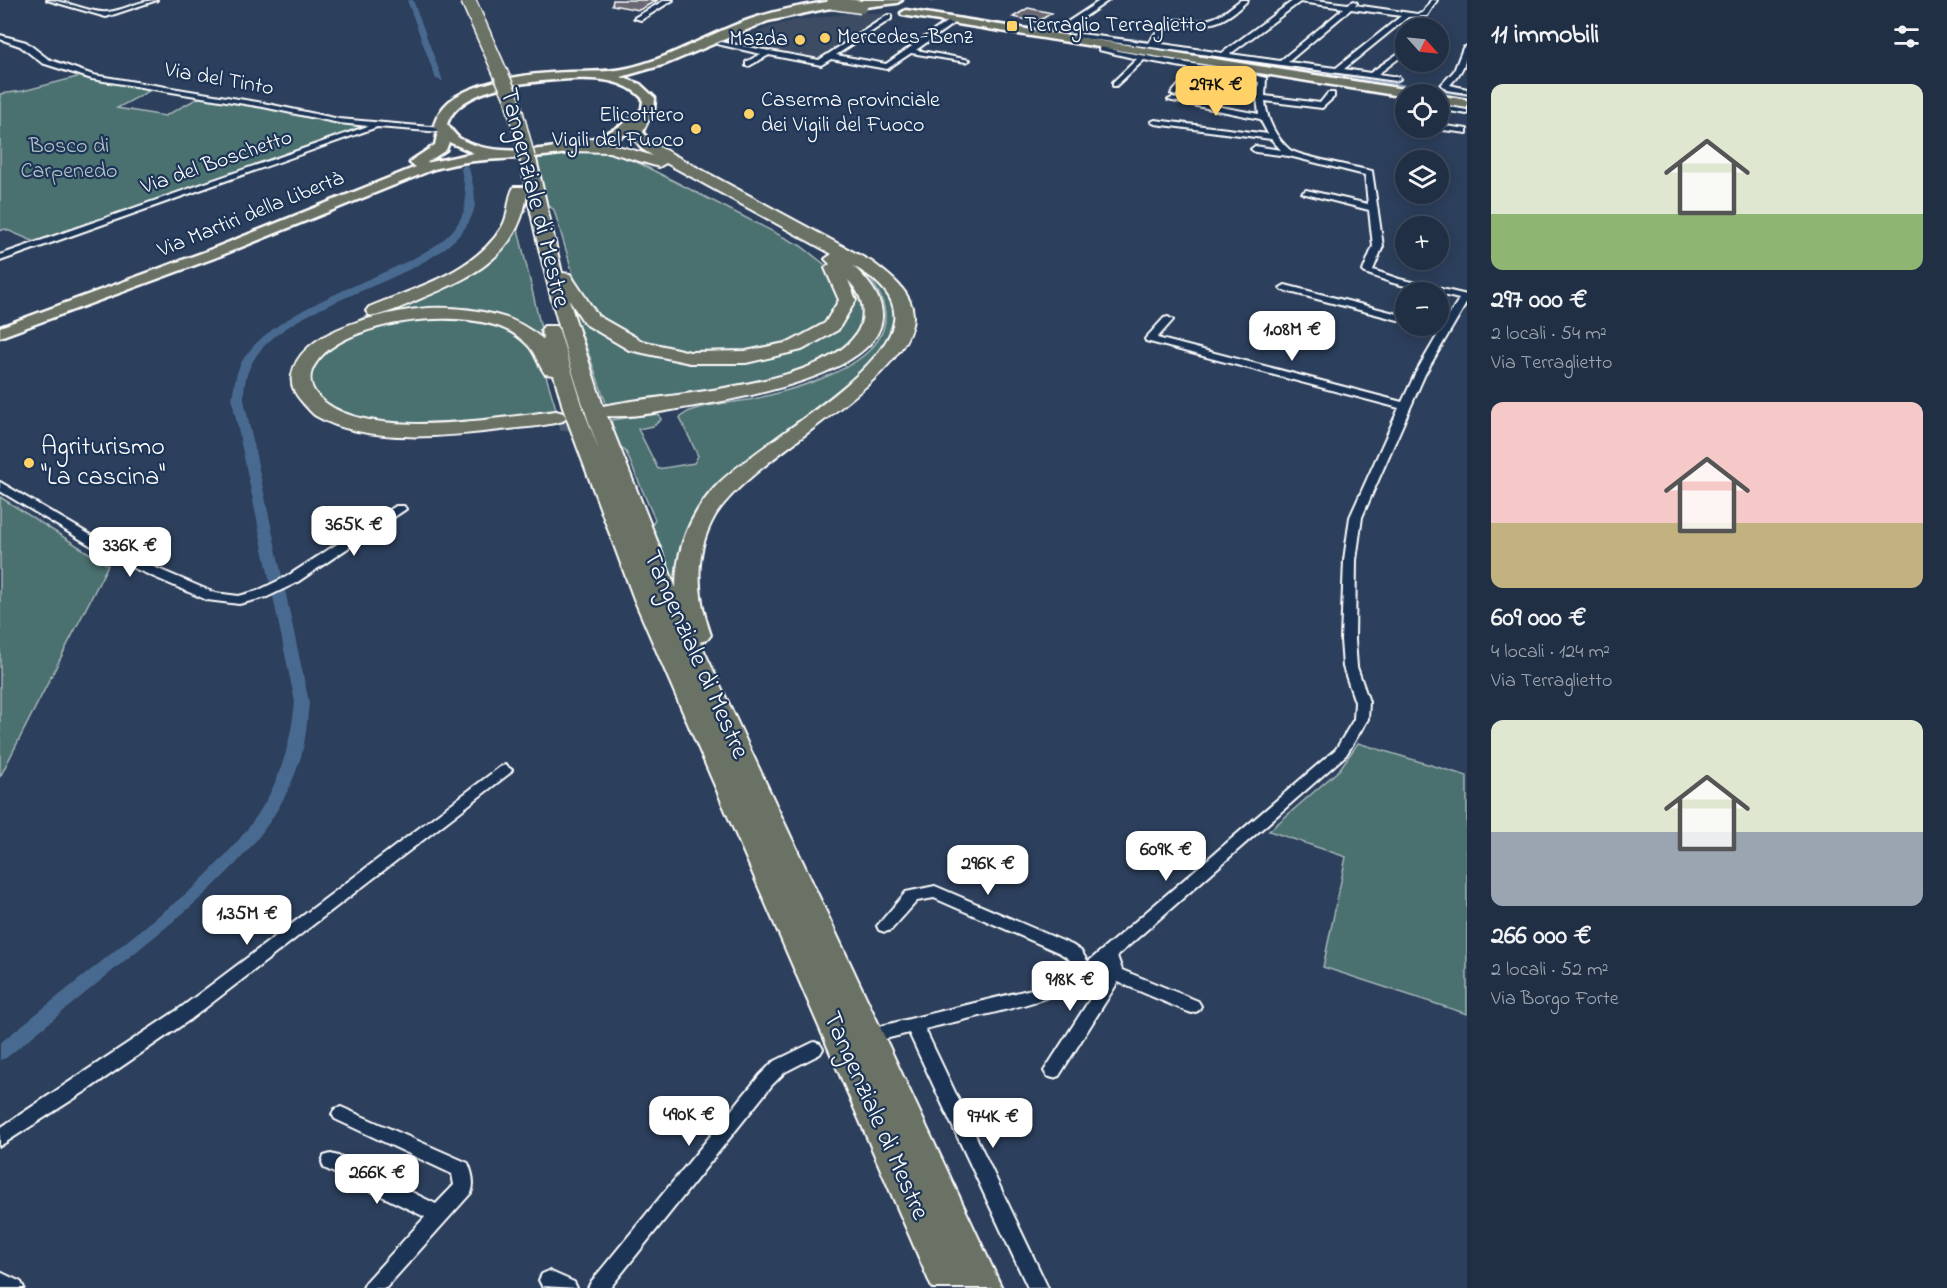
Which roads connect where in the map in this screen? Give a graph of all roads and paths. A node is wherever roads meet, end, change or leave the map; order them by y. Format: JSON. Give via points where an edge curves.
{"nodes":[{"id":1,"x":50,"y":0,"type":"edge"},
{"id":2,"x":154,"y":0,"type":"edge"},
{"id":3,"x":457,"y":0,"type":"edge"},
{"id":4,"x":468,"y":0,"type":"edge"},
{"id":5,"x":670,"y":0,"type":"edge"},
{"id":6,"x":1106,"y":0,"type":"edge"},
{"id":7,"x":1245,"y":0,"type":"edge"},
{"id":8,"x":1299,"y":0,"type":"edge"},
{"id":9,"x":1434,"y":0,"type":"edge"},
{"id":10,"x":787,"y":1,"type":"edge"},
{"id":11,"x":810,"y":1,"type":"edge"},
{"id":12,"x":1354,"y":3,"type":"edge"},
{"id":13,"x":853,"y":4,"type":"edge"},
{"id":14,"x":900,"y":8,"type":"edge"},
{"id":15,"x":1190,"y":15,"type":"dead end"},
{"id":16,"x":1406,"y":15,"type":"junction"},
{"id":17,"x":801,"y":17,"type":"junction"},
{"id":18,"x":888,"y":17,"type":"dead end"},
{"id":19,"x":638,"y":18,"type":"dead end"},
{"id":20,"x":1178,"y":19,"type":"junction"},
{"id":21,"x":951,"y":21,"type":"junction"},
{"id":22,"x":0,"y":37,"type":"edge"},
{"id":23,"x":1075,"y":37,"type":"junction"},
{"id":24,"x":1149,"y":43,"type":"junction"},
{"id":25,"x":716,"y":44,"type":"junction"},
{"id":26,"x":1103,"y":44,"type":"junction"},
{"id":27,"x":1467,"y":48,"type":"edge"},
{"id":28,"x":909,"y":51,"type":"junction"},
{"id":29,"x":767,"y":53,"type":"junction"},
{"id":30,"x":1224,"y":55,"type":"junction"},
{"id":31,"x":830,"y":56,"type":"junction"},
{"id":32,"x":668,"y":58,"type":"junction"},
{"id":33,"x":1142,"y":58,"type":"junction"},
{"id":34,"x":1395,"y":58,"type":"edge"},
{"id":35,"x":966,"y":60,"type":"dead end"},
{"id":36,"x":1282,"y":63,"type":"junction"},
{"id":37,"x":749,"y":64,"type":"dead end"},
{"id":38,"x":1199,"y":67,"type":"junction"},
{"id":39,"x":1337,"y":71,"type":"junction"},
{"id":40,"x":1239,"y":74,"type":"junction"},
{"id":41,"x":585,"y":75,"type":"junction"},
{"id":42,"x":1371,"y":76,"type":"junction"},
{"id":43,"x":1116,"y":84,"type":"dead end"},
{"id":44,"x":1395,"y":86,"type":"edge"},
{"id":45,"x":1395,"y":86,"type":"edge"},
{"id":46,"x":643,"y":90,"type":"junction"},
{"id":47,"x":1467,"y":91,"type":"edge"},
{"id":48,"x":1226,"y":95,"type":"dead end"},
{"id":49,"x":1331,"y":95,"type":"dead end"},
{"id":50,"x":1261,"y":98,"type":"junction"},
{"id":51,"x":1449,"y":101,"type":"edge"},
{"id":52,"x":1467,"y":104,"type":"edge"},
{"id":53,"x":1467,"y":112,"type":"edge"},
{"id":54,"x":1449,"y":116,"type":"edge"},
{"id":55,"x":643,"y":117,"type":"junction"},
{"id":56,"x":1263,"y":117,"type":"junction"},
{"id":57,"x":1155,"y":122,"type":"dead end"},
{"id":58,"x":1449,"y":124,"type":"edge"},
{"id":59,"x":378,"y":126,"type":"junction"},
{"id":60,"x":443,"y":131,"type":"junction"},
{"id":61,"x":1467,"y":132,"type":"edge"},
{"id":62,"x":1274,"y":137,"type":"junction"},
{"id":63,"x":573,"y":147,"type":"junction"},
{"id":64,"x":1255,"y":149,"type":"dead end"},
{"id":65,"x":1290,"y":153,"type":"junction"},
{"id":66,"x":521,"y":157,"type":"junction"},
{"id":67,"x":520,"y":190,"type":"junction"},
{"id":68,"x":1306,"y":193,"type":"dead end"},
{"id":69,"x":1373,"y":208,"type":"junction"},
{"id":70,"x":540,"y":224,"type":"junction"},
{"id":71,"x":800,"y":234,"type":"junction"},
{"id":72,"x":0,"y":258,"type":"edge"},
{"id":73,"x":1284,"y":288,"type":"dead end"},
{"id":74,"x":1466,"y":297,"type":"edge"},
{"id":75,"x":1395,"y":316,"type":"edge"},
{"id":76,"x":1168,"y":320,"type":"dead end"},
{"id":77,"x":0,"y":325,"type":"edge"},
{"id":78,"x":1449,"y":327,"type":"edge"},
{"id":79,"x":0,"y":332,"type":"edge"},
{"id":80,"x":1444,"y":336,"type":"edge"},
{"id":81,"x":1405,"y":406,"type":"junction"},
{"id":82,"x":610,"y":414,"type":"tunnel mouth"},
{"id":83,"x":563,"y":416,"type":"junction"},
{"id":84,"x":0,"y":486,"type":"edge"},
{"id":85,"x":400,"y":509,"type":"dead end"},
{"id":86,"x":711,"y":720,"type":"junction"},
{"id":87,"x":505,"y":771,"type":"dead end"},
{"id":88,"x":885,"y":926,"type":"dead end"},
{"id":89,"x":1108,"y":954,"type":"junction"},
{"id":90,"x":1086,"y":973,"type":"junction"},
{"id":91,"x":1114,"y":974,"type":"junction"},
{"id":92,"x":1192,"y":1006,"type":"dead end"},
{"id":93,"x":914,"y":1025,"type":"junction"},
{"id":94,"x":885,"y":1032,"type":"dead end"},
{"id":95,"x":814,"y":1050,"type":"dead end"},
{"id":96,"x":1053,"y":1071,"type":"dead end"},
{"id":97,"x":342,"y":1114,"type":"dead end"},
{"id":98,"x":0,"y":1138,"type":"edge"},
{"id":99,"x":331,"y":1162,"type":"dead end"},
{"id":100,"x":439,"y":1215,"type":"junction"},
{"id":101,"x":0,"y":1281,"type":"edge"},
{"id":102,"x":14,"y":1288,"type":"edge"},
{"id":103,"x":373,"y":1288,"type":"edge"},
{"id":104,"x":598,"y":1288,"type":"edge"},
{"id":105,"x":950,"y":1288,"type":"edge"},
{"id":106,"x":984,"y":1288,"type":"edge"},
{"id":107,"x":1038,"y":1288,"type":"edge"}],
"edges":[{"from":1,"to":2,"type":"street","via":[[106,15]]},
{"from":3,"to":66,"type":"highway","name":"Tangenziale di Mestre"},
{"from":4,"to":66,"type":"highway","name":"Tangenziale di Mestre","bridge":true,"via":[[512,99]]},
{"from":5,"to":19,"type":"street"},
{"from":6,"to":23,"type":"street","via":[[1067,25]]},
{"from":7,"to":20,"type":"street","via":[[1213,20]]},
{"from":8,"to":12,"type":"street"},
{"from":8,"to":30,"type":"street"},
{"from":9,"to":16,"type":"street","via":[[1425,15]]},
{"from":10,"to":11,"type":"main road"},
{"from":10,"to":32,"type":"main road","via":[[783,9],[716,32]]},
{"from":11,"to":13,"type":"main road"},
{"from":12,"to":16,"type":"street"},
{"from":12,"to":36,"type":"street"},
{"from":13,"to":14,"type":"main road"},
{"from":13,"to":17,"type":"main road"},
{"from":13,"to":25,"type":"main road","via":[[774,20]]},
{"from":13,"to":32,"type":"main road","via":[[784,13],[753,22]]},
{"from":14,"to":21,"type":"main road"},
{"from":14,"to":23,"type":"main road","via":[[920,12],[922,6],[937,16]]},
{"from":15,"to":20,"type":"street"},
{"from":16,"to":39,"type":"street"},
{"from":17,"to":21,"type":"main road","via":[[866,10]]},
{"from":17,"to":25,"type":"main road"},
{"from":18,"to":31,"type":"street"},
{"from":20,"to":24,"type":"street"},
{"from":21,"to":23,"type":"main road"},
{"from":21,"to":28,"type":"street"},
{"from":22,"to":59,"type":"street","name":"Via del Tinto","via":[[23,44],[45,62],[92,77]]},
{"from":23,"to":24,"type":"street"},
{"from":23,"to":26,"type":"main road"},
{"from":24,"to":30,"type":"street"},
{"from":25,"to":29,"type":"street"},
{"from":25,"to":46,"type":"main road","via":[[643,76]]},
{"from":26,"to":33,"type":"street","via":[[1102,48],[1108,51]]},
{"from":26,"to":44,"type":"main road"},
{"from":27,"to":47,"type":"street","via":[[1458,72],[1445,86]]},
{"from":28,"to":31,"type":"street","via":[[887,67]]},
{"from":28,"to":35,"type":"street"},
{"from":29,"to":31,"type":"street","via":[[821,63]]},
{"from":29,"to":37,"type":"street"},
{"from":30,"to":36,"type":"street"},
{"from":32,"to":41,"type":"main road","via":[[629,72]]},
{"from":33,"to":38,"type":"street"},
{"from":33,"to":43,"type":"street"},
{"from":34,"to":42,"type":"street"},
{"from":36,"to":39,"type":"street"},
{"from":38,"to":40,"type":"street"},
{"from":38,"to":56,"type":"street","via":[[1174,97]]},
{"from":39,"to":42,"type":"street"},
{"from":40,"to":48,"type":"street"},
{"from":40,"to":50,"type":"street","via":[[1263,80]]},
{"from":41,"to":46,"type":"main road","via":[[617,80]]},
{"from":41,"to":60,"type":"main road","name":"Via Martiri della Libertà","via":[[530,78],[478,92],[443,113]]},
{"from":42,"to":45,"type":"street"},
{"from":46,"to":55,"type":"main road","via":[[650,104]]},
{"from":49,"to":50,"type":"street","via":[[1322,106]]},
{"from":50,"to":56,"type":"street"},
{"from":51,"to":52,"type":"main road"},
{"from":53,"to":54,"type":"street"},
{"from":55,"to":63,"type":"main road","via":[[615,134]]},
{"from":55,"to":71,"type":"highway","via":[[636,132],[647,146]]},
{"from":56,"to":62,"type":"street"},
{"from":57,"to":62,"type":"street"},
{"from":58,"to":61,"type":"street"},
{"from":59,"to":60,"type":"street","name":"Via del Tinto"},
{"from":59,"to":72,"type":"street","name":"Via del Boschetto"},
{"from":60,"to":66,"type":"main road","via":[[452,141],[468,148]]},
{"from":60,"to":77,"type":"main road","name":"Via Martiri della Libertà","via":[[438,151],[409,167],[204,250]]},
{"from":62,"to":65,"type":"street"},
{"from":63,"to":66,"type":"main road"},
{"from":63,"to":71,"type":"highway","via":[[610,148],[652,160]]},
{"from":64,"to":65,"type":"street"},
{"from":65,"to":69,"type":"street","via":[[1369,173]]},
{"from":66,"to":67,"type":"highway","name":"Tangenziale di Mestre"},
{"from":66,"to":70,"type":"highway","name":"Tangenziale di Mestre"},
{"from":66,"to":79,"type":"main road","name":"Via Martiri della Libertà","via":[[458,159],[424,168],[212,254]]},
{"from":67,"to":83,"type":"highway","name":"Tangenziale di Mestre"},
{"from":67,"to":83,"type":"highway","via":[[511,227],[488,255],[318,341],[294,366],[290,390],[297,402],[315,416],[339,427],[374,435],[437,435]]},
{"from":68,"to":69,"type":"street"},
{"from":69,"to":74,"type":"street","via":[[1378,246],[1368,271]]},
{"from":70,"to":71,"type":"highway","via":[[552,239],[569,292],[599,327],[640,348],[702,358],[738,358],[781,351],[816,338],[841,320],[849,303],[844,283]]},
{"from":70,"to":86,"type":"highway","name":"Tangenziale di Mestre","via":[[571,343]]},
{"from":71,"to":82,"type":"highway","via":[[845,260],[875,288],[883,320],[870,346],[832,370],[780,389],[719,402]]},
{"from":71,"to":86,"type":"highway","via":[[849,256],[887,281],[901,304],[904,322],[883,360],[755,462],[715,502],[702,522],[687,560],[687,581],[693,616],[709,658]]},
{"from":73,"to":75,"type":"street"},
{"from":74,"to":78,"type":"street"},
{"from":76,"to":81,"type":"street","via":[[1150,339]]},
{"from":80,"to":81,"type":"street"},
{"from":81,"to":89,"type":"street","via":[[1356,517],[1350,560],[1348,640],[1350,667],[1362,702],[1361,718],[1353,735],[1341,752]]},
{"from":83,"to":83,"type":"highway","via":[[438,429],[370,427],[319,409],[303,390],[301,376],[305,364],[324,345],[363,325],[410,315],[474,316],[516,329],[536,341],[546,356]]},
{"from":83,"to":86,"type":"highway","name":"Tangenziale di Mestre","via":[[646,599]]},
{"from":84,"to":85,"type":"street","via":[[119,557],[212,597],[239,600],[291,580]]},
{"from":86,"to":105,"type":"highway","name":"Tangenziale di Mestre"},
{"from":86,"to":106,"type":"highway","name":"Tangenziale di Mestre"},
{"from":87,"to":98,"type":"street","via":[[210,996]]},
{"from":88,"to":90,"type":"street","via":[[912,896],[935,892],[1066,949],[1076,955]]},
{"from":89,"to":90,"type":"street"},
{"from":89,"to":91,"type":"street"},
{"from":90,"to":93,"type":"street","via":[[1048,991]]},
{"from":91,"to":92,"type":"street"},
{"from":91,"to":96,"type":"street"},
{"from":93,"to":94,"type":"street"},
{"from":93,"to":107,"type":"street"},
{"from":95,"to":104,"type":"street","via":[[779,1067],[766,1080]]},
{"from":97,"to":100,"type":"street","via":[[462,1169],[464,1187]]},
{"from":99,"to":100,"type":"street"},
{"from":100,"to":103,"type":"street"},
{"from":101,"to":102,"type":"street"}]}
